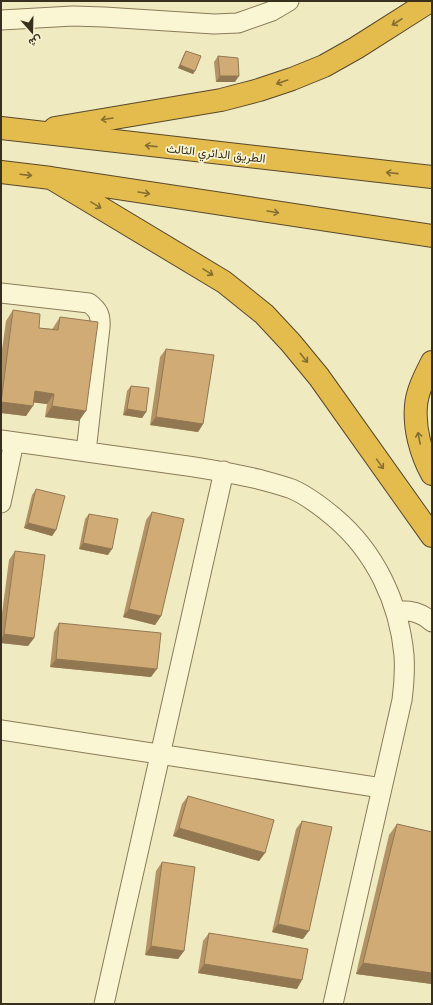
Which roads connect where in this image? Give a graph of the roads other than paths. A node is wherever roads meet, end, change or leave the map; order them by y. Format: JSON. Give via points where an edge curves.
{"nodes":[{"id":1,"x":290,"y":1,"type":"edge"},
{"id":2,"x":430,"y":1,"type":"edge"},
{"id":3,"x":26,"y":10,"type":"edge"},
{"id":4,"x":1,"y":20,"type":"edge"},
{"id":5,"x":1,"y":128,"type":"edge"},
{"id":6,"x":29,"y":132,"type":"junction"},
{"id":7,"x":1,"y":172,"type":"edge"},
{"id":8,"x":432,"y":177,"type":"edge"},
{"id":9,"x":50,"y":178,"type":"junction"},
{"id":10,"x":426,"y":238,"type":"edge"},
{"id":11,"x":1,"y":293,"type":"edge"},
{"id":12,"x":432,"y":362,"type":"edge"},
{"id":13,"x":7,"y":441,"type":"edge"},
{"id":14,"x":86,"y":452,"type":"junction"},
{"id":15,"x":224,"y":471,"type":"junction"},
{"id":16,"x":432,"y":474,"type":"edge"},
{"id":17,"x":1,"y":503,"type":"edge"},
{"id":18,"x":432,"y":536,"type":"edge"},
{"id":19,"x":396,"y":611,"type":"junction"},
{"id":20,"x":432,"y":622,"type":"edge"},
{"id":21,"x":1,"y":730,"type":"edge"},
{"id":22,"x":160,"y":754,"type":"junction"},
{"id":23,"x":382,"y":788,"type":"junction"},
{"id":24,"x":104,"y":1004,"type":"edge"},
{"id":25,"x":332,"y":1004,"type":"edge"}],
"edges":[{"from":1,"to":3,"type":"street","via":[[255,18],[238,23],[214,24],[104,16],[58,16]]},
{"from":2,"to":6,"type":"highway","one_way":true,"via":[[324,66],[259,90],[221,100]]},
{"from":3,"to":4,"type":"street"},
{"from":5,"to":6,"type":"highway","name":"الطريق الدائري الثالث"},
{"from":8,"to":6,"type":"highway","name":"الطريق الدائري الثالث","one_way":true},
{"from":7,"to":9,"type":"highway","one_way":true},
{"from":9,"to":10,"type":"highway","one_way":true},
{"from":9,"to":18,"type":"highway","one_way":true,"via":[[224,282],[264,314],[319,377]]},
{"from":11,"to":14,"type":"street","via":[[89,302],[97,308],[101,317]]},
{"from":16,"to":12,"type":"highway","one_way":true,"via":[[419,440],[416,405],[422,382]]},
{"from":13,"to":14,"type":"street"},
{"from":13,"to":17,"type":"street"},
{"from":14,"to":15,"type":"street"},
{"from":15,"to":19,"type":"street","via":[[293,489],[326,511],[367,553],[378,570]]},
{"from":15,"to":22,"type":"street"},
{"from":19,"to":20,"type":"street","via":[[418,613]]},
{"from":19,"to":23,"type":"street","via":[[404,655],[404,677],[402,700]]},
{"from":21,"to":22,"type":"street"},
{"from":22,"to":23,"type":"street"},
{"from":22,"to":24,"type":"street"},
{"from":23,"to":25,"type":"street"}]}
